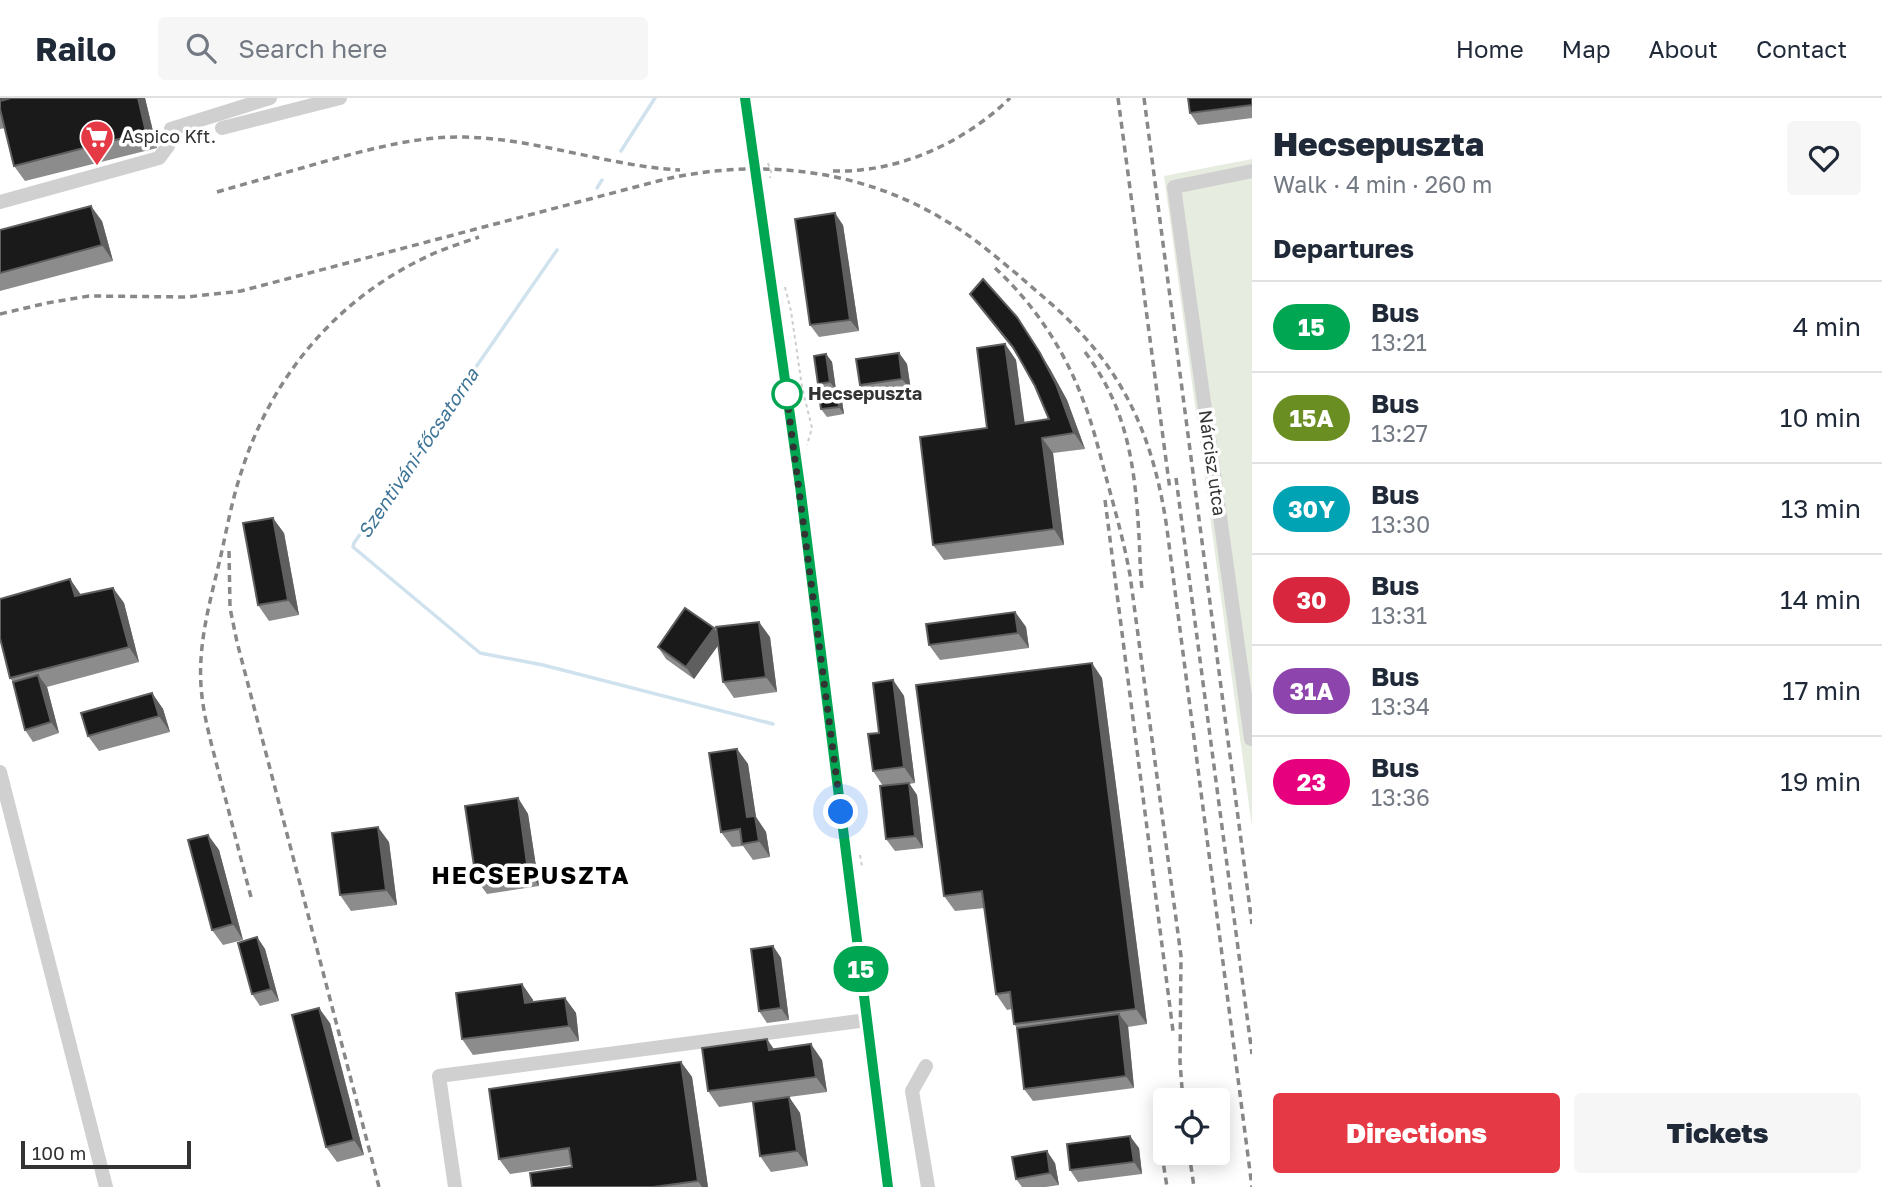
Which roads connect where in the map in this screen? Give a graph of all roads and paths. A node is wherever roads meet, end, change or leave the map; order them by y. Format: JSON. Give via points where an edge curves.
{"nodes":[{"id":1,"x":270,"y":98,"type":"edge"},
{"id":2,"x":340,"y":98,"type":"edge"},
{"id":3,"x":745,"y":98,"type":"edge"},
{"id":4,"x":222,"y":128,"type":"dead end"},
{"id":5,"x":1252,"y":171,"type":"edge"},
{"id":6,"x":0,"y":202,"type":"edge"},
{"id":7,"x":1251,"y":739,"type":"edge"},
{"id":8,"x":0,"y":772,"type":"edge"},
{"id":9,"x":7,"y":825,"type":"edge"},
{"id":10,"x":867,"y":1020,"type":"junction"},
{"id":11,"x":926,"y":1066,"type":"dead end"},
{"id":12,"x":106,"y":1187,"type":"edge"},
{"id":13,"x":455,"y":1187,"type":"edge"},
{"id":14,"x":888,"y":1187,"type":"edge"},
{"id":15,"x":928,"y":1187,"type":"edge"}],
"edges":[{"from":1,"to":6,"type":"street","via":[[171,128],[168,146],[159,158]]},
{"from":2,"to":4,"type":"street"},
{"from":3,"to":10,"type":"street","via":[[802,499]]},
{"from":5,"to":7,"type":"street","name":"Nárcisz utca","via":[[1174,187]]},
{"from":8,"to":9,"type":"street"},
{"from":9,"to":12,"type":"street"},
{"from":10,"to":13,"type":"street","via":[[439,1076]]},
{"from":10,"to":14,"type":"street"},
{"from":11,"to":15,"type":"street","via":[[912,1091]]}]}
